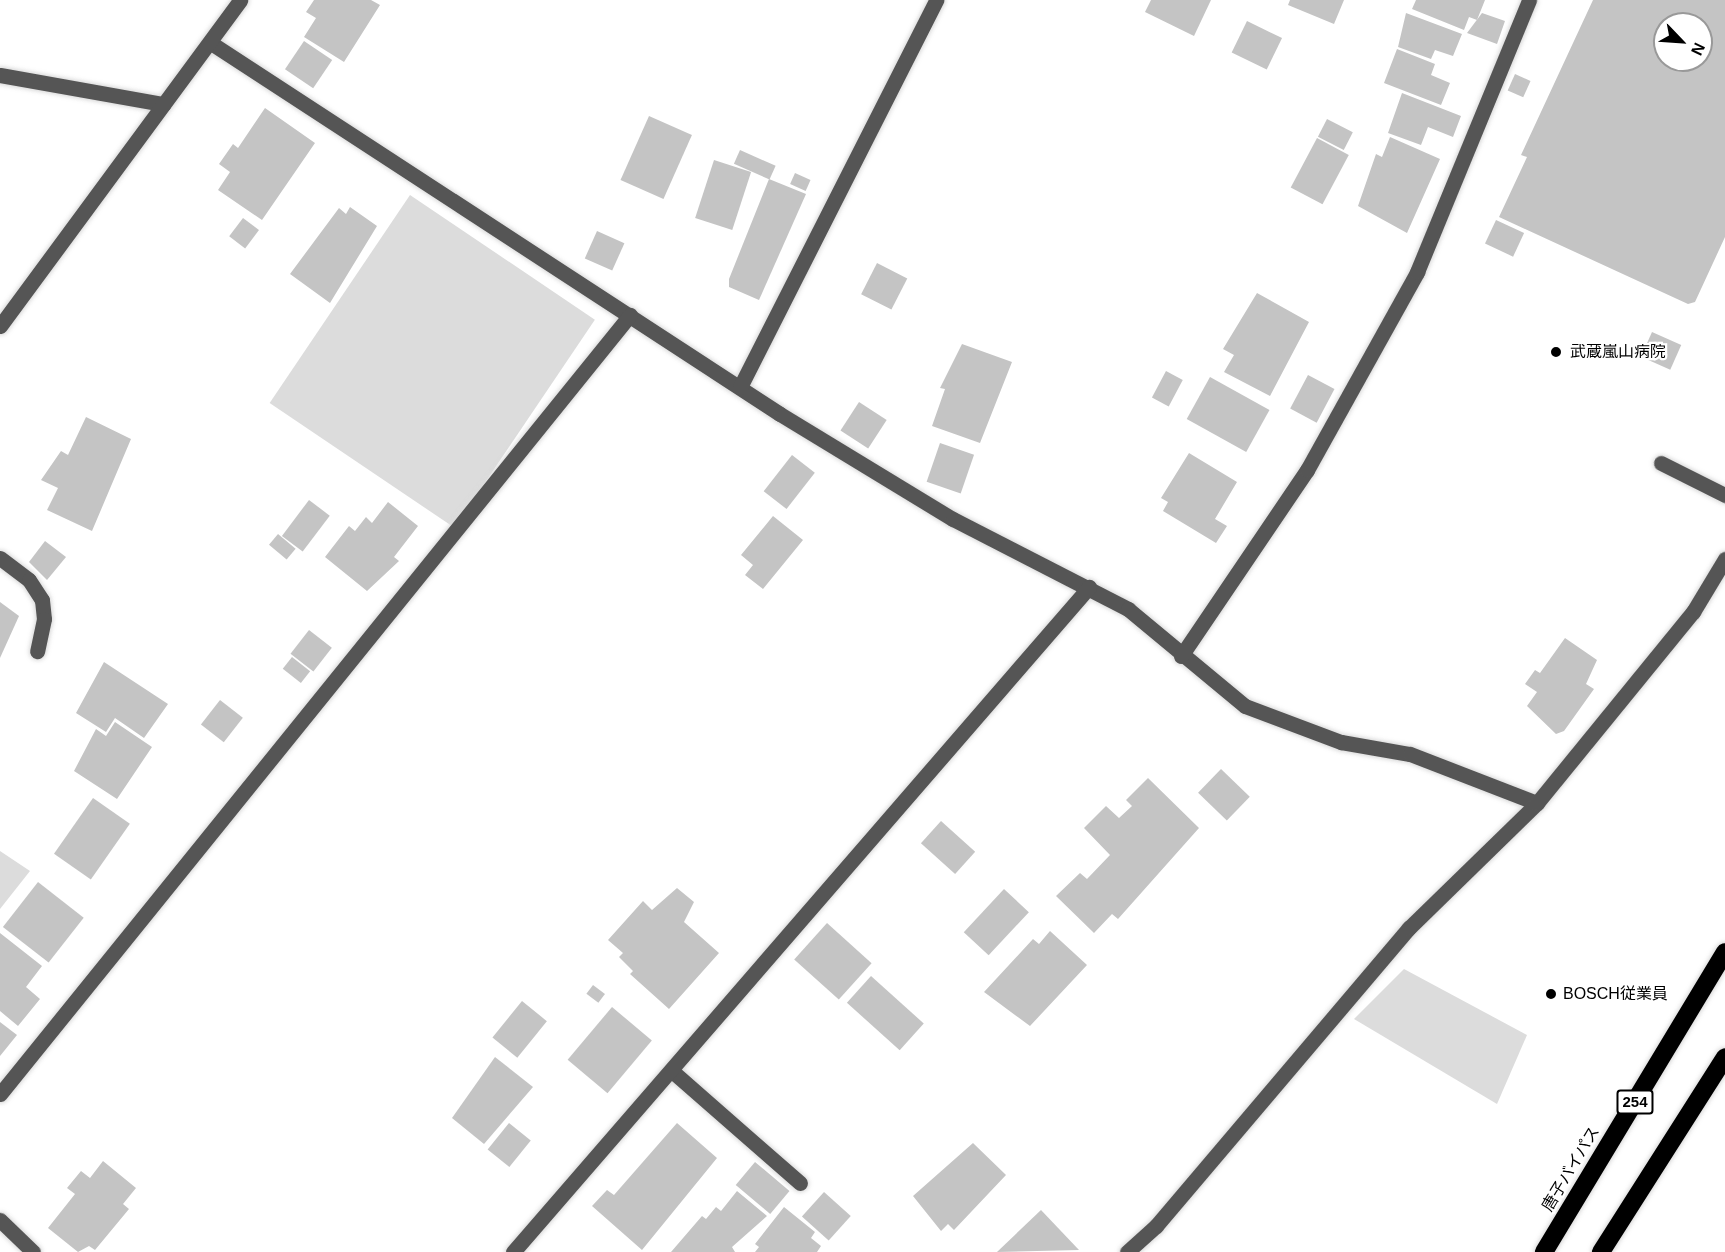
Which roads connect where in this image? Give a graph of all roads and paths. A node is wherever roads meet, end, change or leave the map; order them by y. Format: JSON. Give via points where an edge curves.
{"nodes":[{"id":1,"x":240,"y":0,"type":"edge"},
{"id":2,"x":936,"y":0,"type":"edge"},
{"id":3,"x":1529,"y":0,"type":"edge"},
{"id":4,"x":211,"y":43,"type":"junction"},
{"id":5,"x":0,"y":75,"type":"edge"},
{"id":6,"x":163,"y":104,"type":"junction"},
{"id":7,"x":630,"y":315,"type":"junction"},
{"id":8,"x":0,"y":326,"type":"edge"},
{"id":9,"x":740,"y":387,"type":"junction"},
{"id":10,"x":1661,"y":463,"type":"dead end"},
{"id":11,"x":1725,"y":495,"type":"edge"},
{"id":12,"x":0,"y":558,"type":"edge"},
{"id":13,"x":1725,"y":559,"type":"edge"},
{"id":14,"x":1089,"y":587,"type":"junction"},
{"id":15,"x":37,"y":651,"type":"dead end"},
{"id":16,"x":1181,"y":657,"type":"junction"},
{"id":17,"x":1537,"y":803,"type":"junction"},
{"id":18,"x":1725,"y":952,"type":"edge"},
{"id":19,"x":1725,"y":1057,"type":"edge"},
{"id":20,"x":672,"y":1071,"type":"junction"},
{"id":21,"x":0,"y":1094,"type":"edge"},
{"id":22,"x":800,"y":1183,"type":"dead end"},
{"id":23,"x":0,"y":1220,"type":"edge"},
{"id":24,"x":33,"y":1252,"type":"edge"},
{"id":25,"x":513,"y":1252,"type":"edge"},
{"id":26,"x":1127,"y":1252,"type":"edge"},
{"id":27,"x":1544,"y":1252,"type":"edge"},
{"id":28,"x":1601,"y":1252,"type":"edge"}],
"edges":[{"from":1,"to":4,"type":"street"},
{"from":2,"to":9,"type":"street"},
{"from":3,"to":16,"type":"street","via":[[1418,272],[1307,471]]},
{"from":4,"to":6,"type":"street"},
{"from":4,"to":7,"type":"street"},
{"from":5,"to":6,"type":"street"},
{"from":6,"to":8,"type":"street"},
{"from":7,"to":9,"type":"street"},
{"from":7,"to":21,"type":"street"},
{"from":9,"to":14,"type":"street","via":[[953,519]]},
{"from":10,"to":11,"type":"street"},
{"from":12,"to":15,"type":"street","via":[[29,580],[42,600],[44,620]]},
{"from":13,"to":17,"type":"street","via":[[1693,612]]},
{"from":14,"to":16,"type":"street","via":[[1128,609]]},
{"from":14,"to":20,"type":"street"},
{"from":16,"to":17,"type":"street","via":[[1223,691],[1270,717],[1341,742],[1410,754]]},
{"from":17,"to":26,"type":"street","via":[[1409,928],[1156,1226]]},
{"from":18,"to":27,"type":"highway","name":"唐子バイパス","number":"254"},
{"from":19,"to":28,"type":"highway"},
{"from":20,"to":22,"type":"street"},
{"from":20,"to":25,"type":"street"},
{"from":23,"to":24,"type":"street"}]}
